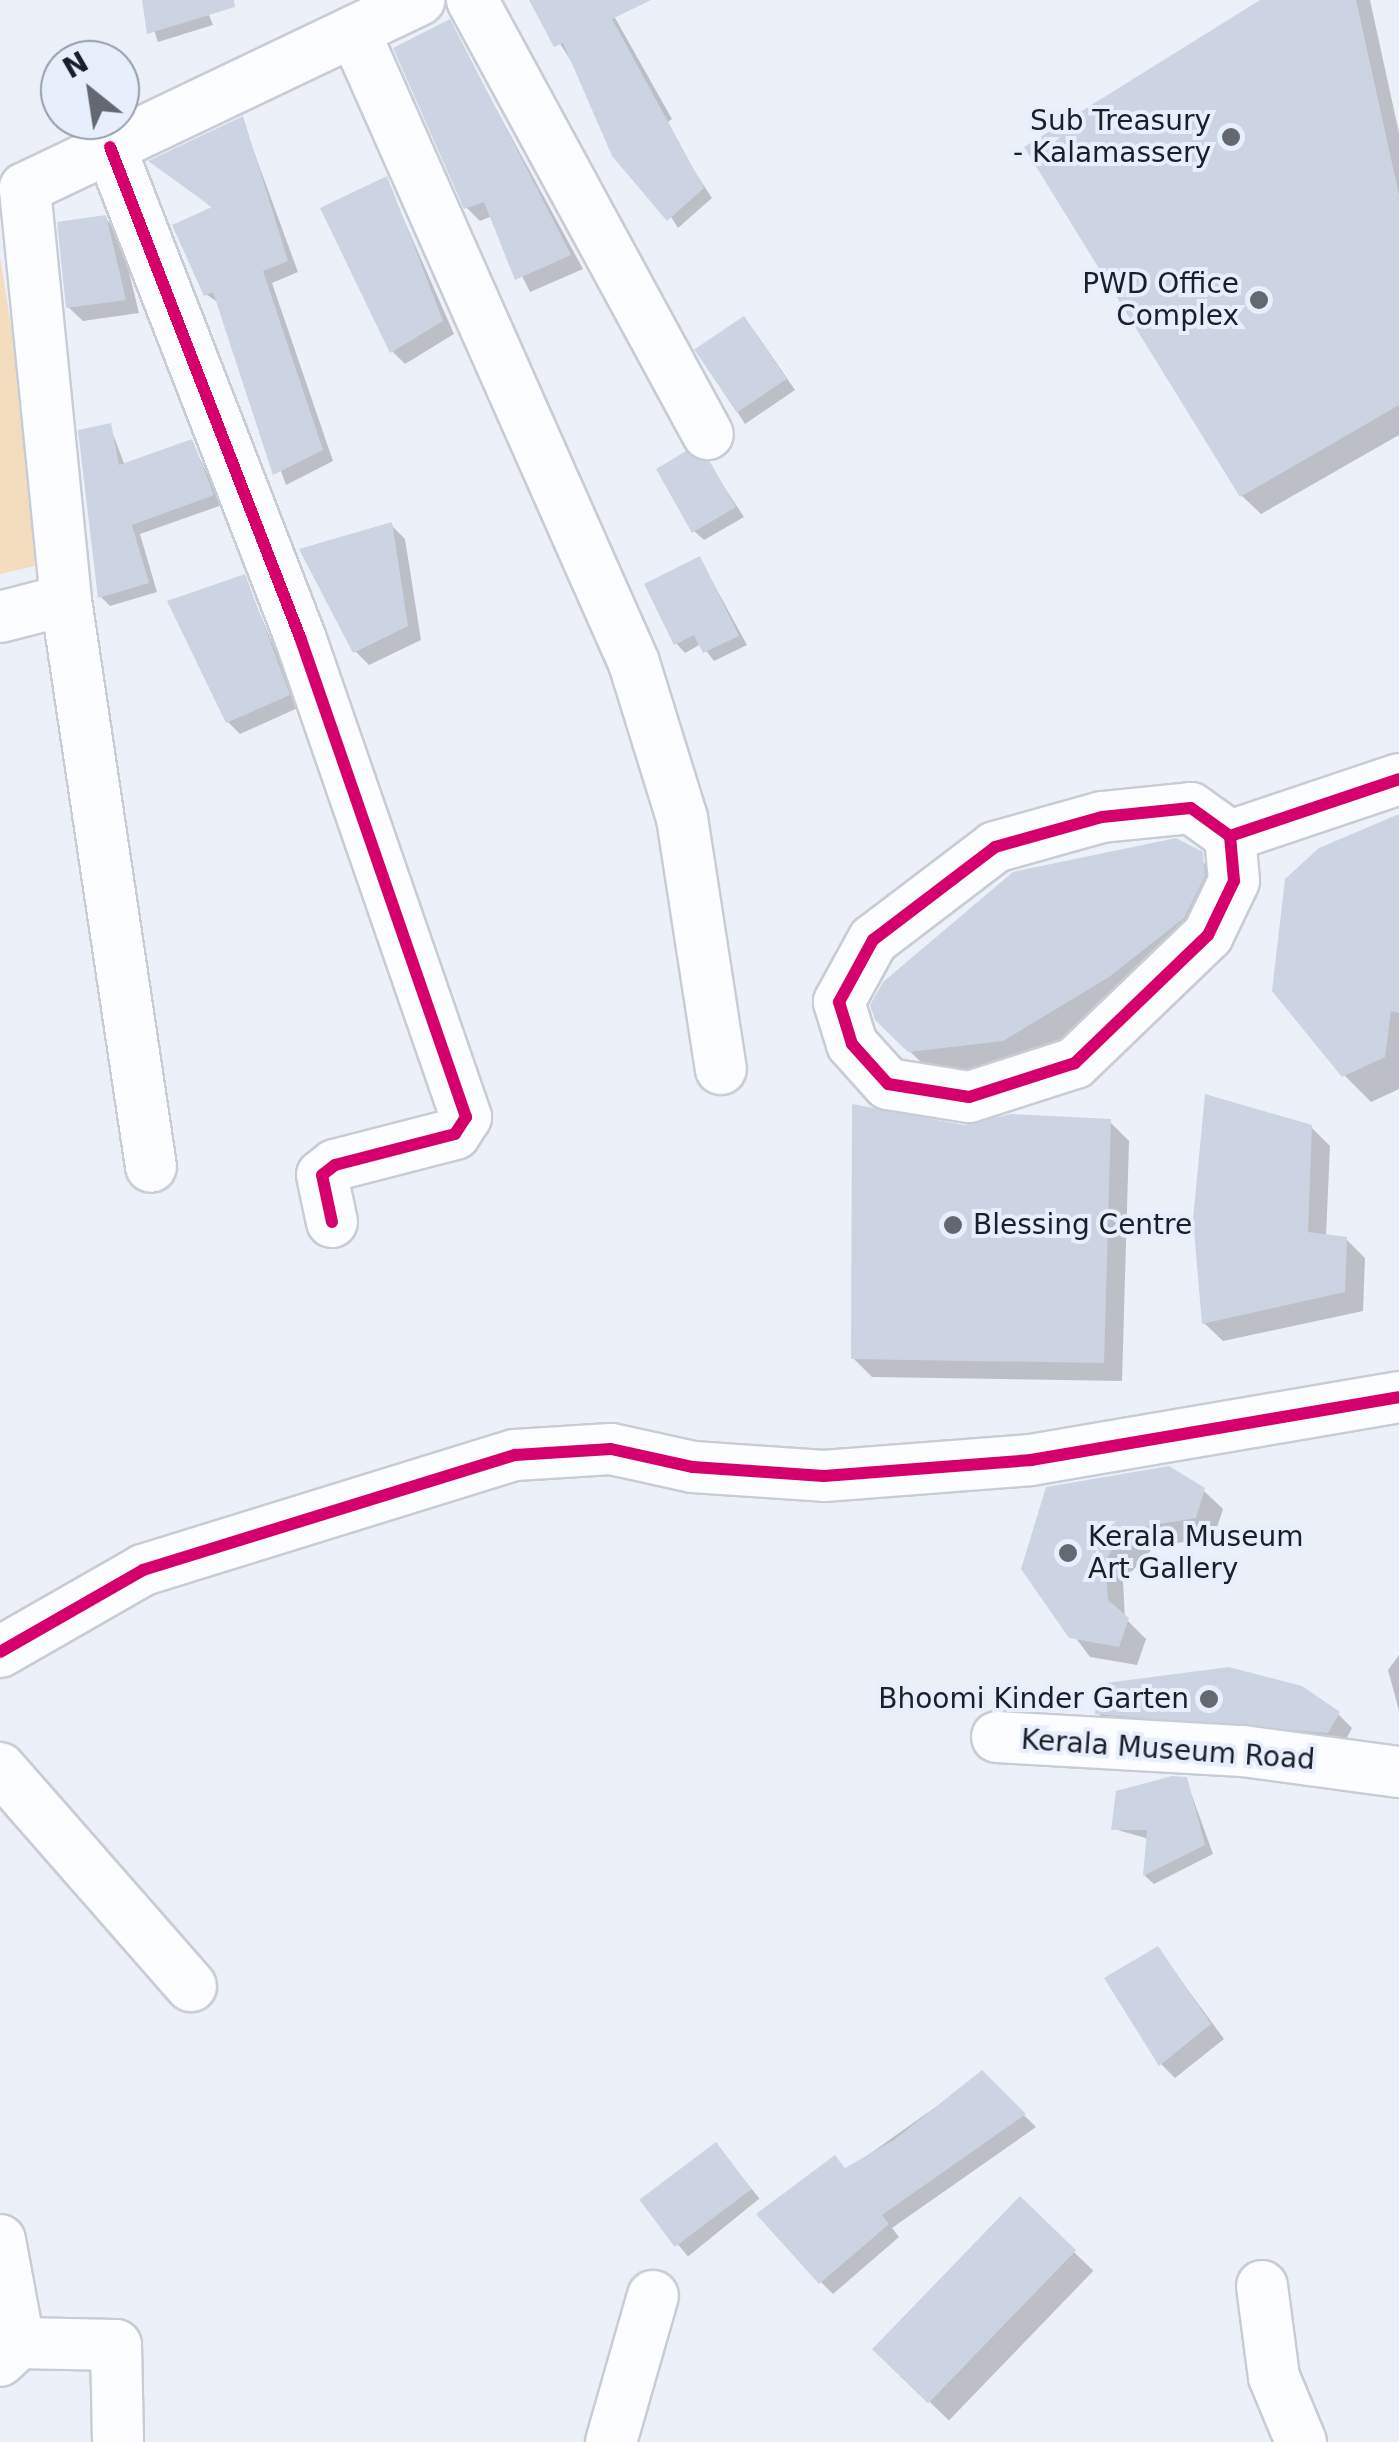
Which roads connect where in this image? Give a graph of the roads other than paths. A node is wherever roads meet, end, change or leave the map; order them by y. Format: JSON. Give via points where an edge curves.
{"nodes":[{"id":1,"x":472,"y":0,"type":"edge"},
{"id":2,"x":382,"y":12,"type":"edge"},
{"id":3,"x":110,"y":147,"type":"junction"},
{"id":4,"x":12,"y":184,"type":"edge"},
{"id":5,"x":708,"y":434,"type":"dead end"},
{"id":6,"x":66,"y":600,"type":"junction"},
{"id":7,"x":0,"y":617,"type":"edge"},
{"id":8,"x":1399,"y":779,"type":"edge"},
{"id":9,"x":1230,"y":836,"type":"junction"},
{"id":10,"x":721,"y":1069,"type":"dead end"},
{"id":11,"x":151,"y":1167,"type":"dead end"},
{"id":12,"x":332,"y":1222,"type":"dead end"},
{"id":13,"x":1399,"y":1397,"type":"edge"},
{"id":14,"x":0,"y":1652,"type":"edge"},
{"id":15,"x":997,"y":1737,"type":"dead end"},
{"id":16,"x":0,"y":1768,"type":"edge"},
{"id":17,"x":1399,"y":1772,"type":"edge"},
{"id":18,"x":191,"y":1986,"type":"dead end"},
{"id":19,"x":0,"y":2240,"type":"edge"},
{"id":20,"x":1262,"y":2286,"type":"dead end"},
{"id":21,"x":653,"y":2296,"type":"dead end"},
{"id":22,"x":10,"y":2352,"type":"edge"},
{"id":23,"x":118,"y":2442,"type":"edge"},
{"id":24,"x":612,"y":2442,"type":"edge"},
{"id":25,"x":1301,"y":2442,"type":"edge"}],
"edges":[{"from":1,"to":5,"type":"street"},
{"from":2,"to":3,"type":"street"},
{"from":2,"to":10,"type":"street","via":[[634,663],[682,818]]},
{"from":3,"to":4,"type":"street"},
{"from":3,"to":12,"type":"street","via":[[300,637],[466,1117],[455,1134],[335,1164],[322,1175]]},
{"from":4,"to":6,"type":"street"},
{"from":6,"to":7,"type":"street"},
{"from":6,"to":11,"type":"street"},
{"from":8,"to":9,"type":"street"},
{"from":9,"to":9,"type":"street","via":[[1191,808],[1102,817],[995,848],[873,940],[840,1002],[852,1044],[888,1084],[969,1096],[1075,1063],[1208,935],[1234,881]]},
{"from":13,"to":14,"type":"street","via":[[1032,1460],[824,1476],[693,1468],[611,1449],[515,1455],[144,1570]]},
{"from":15,"to":17,"type":"street","name":"Kerala Museum Road","via":[[1243,1751]]},
{"from":16,"to":18,"type":"street"},
{"from":19,"to":22,"type":"street"},
{"from":20,"to":25,"type":"street","via":[[1274,2377]]},
{"from":21,"to":24,"type":"street"},
{"from":22,"to":23,"type":"street","via":[[116,2346]]}]}
